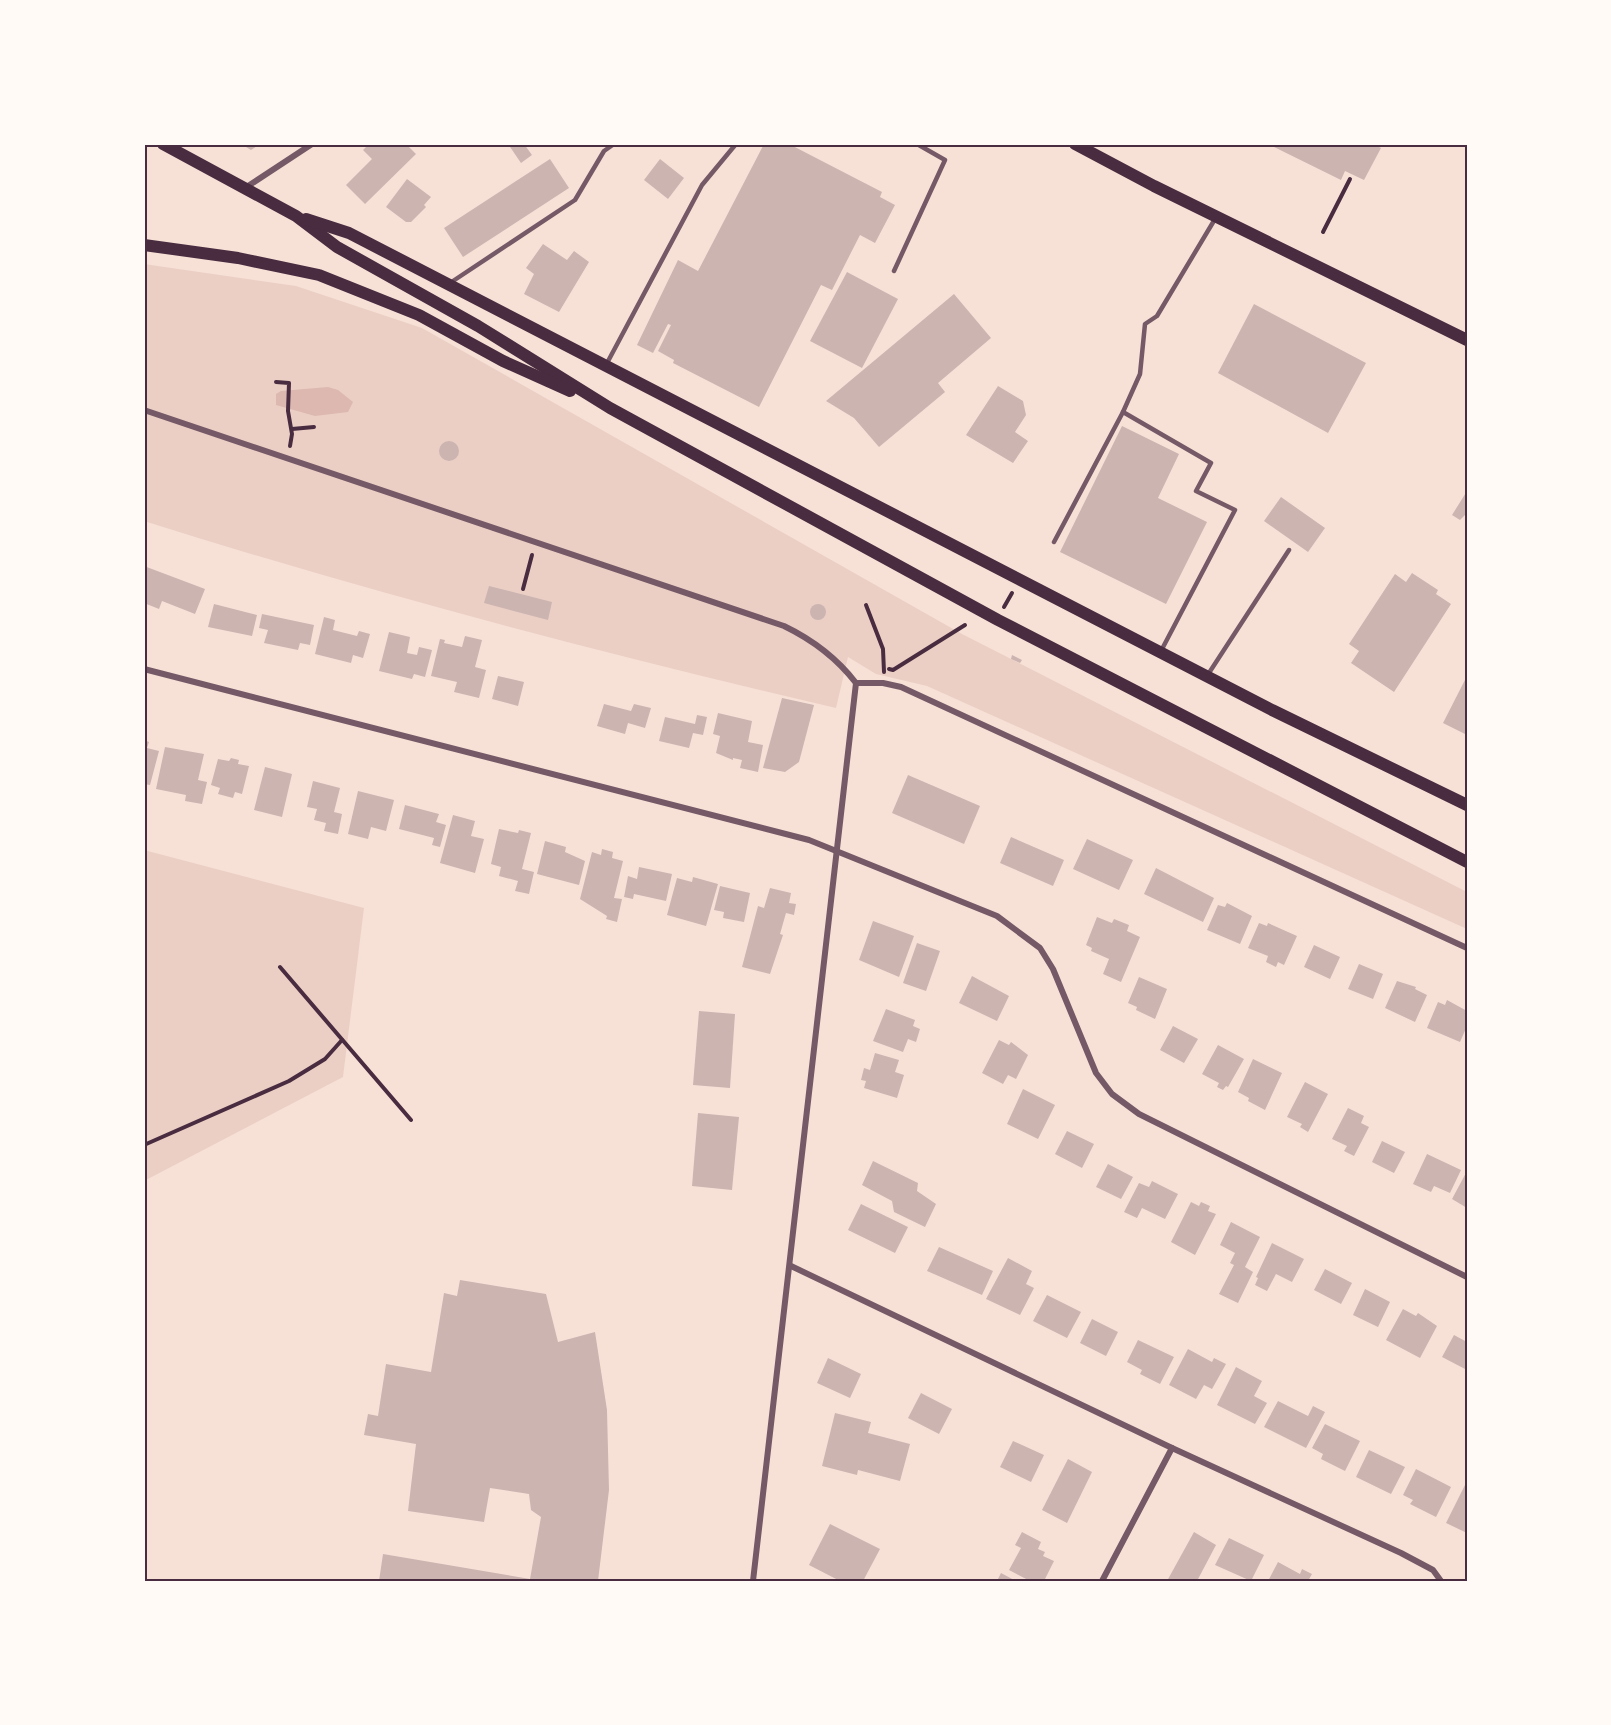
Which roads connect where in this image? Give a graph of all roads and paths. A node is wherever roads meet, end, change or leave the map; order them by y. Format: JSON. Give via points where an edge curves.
{"nodes":[{"id":1,"x":312,"y":144,"type":"edge"},
{"id":2,"x":614,"y":144,"type":"edge"},
{"id":3,"x":735,"y":144,"type":"edge"},
{"id":4,"x":917,"y":144,"type":"edge"},
{"id":5,"x":1075,"y":144,"type":"edge"},
{"id":6,"x":169,"y":145,"type":"edge"},
{"id":7,"x":1350,"y":179,"type":"dead end"},
{"id":8,"x":245,"y":189,"type":"junction"},
{"id":9,"x":296,"y":216,"type":"junction"},
{"id":10,"x":1217,"y":216,"type":"junction"},
{"id":11,"x":1323,"y":232,"type":"dead end"},
{"id":12,"x":144,"y":245,"type":"edge"},
{"id":13,"x":894,"y":271,"type":"dead end"},
{"id":14,"x":449,"y":284,"type":"junction"},
{"id":15,"x":1467,"y":340,"type":"edge"},
{"id":16,"x":606,"y":365,"type":"junction"},
{"id":17,"x":276,"y":382,"type":"dead end"},
{"id":18,"x":610,"y":408,"type":"junction"},
{"id":19,"x":144,"y":410,"type":"edge"},
{"id":20,"x":1123,"y":412,"type":"junction"},
{"id":21,"x":314,"y":427,"type":"dead end"},
{"id":22,"x":292,"y":429,"type":"junction"},
{"id":23,"x":286,"y":458,"type":"junction"},
{"id":24,"x":1054,"y":542,"type":"dead end"},
{"id":25,"x":536,"y":543,"type":"junction"},
{"id":26,"x":1289,"y":550,"type":"dead end"},
{"id":27,"x":523,"y":589,"type":"dead end"},
{"id":28,"x":1012,"y":592,"type":"dead end"},
{"id":29,"x":866,"y":604,"type":"dead end"},
{"id":30,"x":1004,"y":608,"type":"dead end"},
{"id":31,"x":965,"y":625,"type":"dead end"},
{"id":32,"x":1160,"y":652,"type":"junction"},
{"id":33,"x":144,"y":669,"type":"edge"},
{"id":34,"x":1207,"y":676,"type":"junction"},
{"id":35,"x":856,"y":683,"type":"junction"},
{"id":36,"x":1467,"y":805,"type":"edge"},
{"id":37,"x":835,"y":850,"type":"junction"},
{"id":38,"x":1467,"y":862,"type":"edge"},
{"id":39,"x":1467,"y":948,"type":"edge"},
{"id":40,"x":280,"y":967,"type":"dead end"},
{"id":41,"x":342,"y":1040,"type":"junction"},
{"id":42,"x":411,"y":1120,"type":"dead end"},
{"id":43,"x":144,"y":1145,"type":"edge"},
{"id":44,"x":791,"y":1266,"type":"junction"},
{"id":45,"x":1467,"y":1277,"type":"edge"},
{"id":46,"x":1172,"y":1448,"type":"junction"},
{"id":47,"x":753,"y":1581,"type":"edge"},
{"id":48,"x":1102,"y":1581,"type":"edge"},
{"id":49,"x":1441,"y":1581,"type":"edge"}],
"edges":[{"from":1,"to":8,"type":"street"},
{"from":2,"to":14,"type":"lane","via":[[604,151],[575,200]]},
{"from":3,"to":16,"type":"lane","via":[[702,185]]},
{"from":4,"to":13,"type":"lane","via":[[945,160]]},
{"from":5,"to":10,"type":"main road"},
{"from":6,"to":8,"type":"main road"},
{"from":7,"to":11,"type":"path"},
{"from":8,"to":9,"type":"main road"},
{"from":9,"to":14,"type":"main road","via":[[350,232]]},
{"from":9,"to":18,"type":"main road","via":[[337,247],[478,326]]},
{"from":10,"to":15,"type":"main road"},
{"from":10,"to":20,"type":"lane","via":[[1157,316],[1144,324],[1140,374]]},
{"from":12,"to":18,"type":"main road","via":[[238,258],[319,275],[419,315],[503,361]]},
{"from":14,"to":16,"type":"main road"},
{"from":16,"to":32,"type":"main road"},
{"from":17,"to":22,"type":"path","via":[[289,383]]},
{"from":18,"to":38,"type":"main road","via":[[998,620]]},
{"from":19,"to":23,"type":"street"},
{"from":20,"to":24,"type":"lane"},
{"from":20,"to":32,"type":"lane","via":[[1210,463],[1196,491],[1235,510]]},
{"from":21,"to":22,"type":"path"},
{"from":22,"to":23,"type":"path"},
{"from":23,"to":25,"type":"street"},
{"from":25,"to":27,"type":"path"},
{"from":25,"to":35,"type":"street","via":[[784,626],[810,639],[842,665]]},
{"from":26,"to":34,"type":"lane"},
{"from":28,"to":30,"type":"path"},
{"from":29,"to":31,"type":"path","via":[[883,649],[885,670],[893,670]]},
{"from":32,"to":34,"type":"main road"},
{"from":33,"to":37,"type":"street","via":[[798,837]]},
{"from":34,"to":36,"type":"main road"},
{"from":35,"to":37,"type":"street"},
{"from":35,"to":39,"type":"street","via":[[901,687]]},
{"from":37,"to":44,"type":"street"},
{"from":37,"to":45,"type":"street","via":[[997,916],[1040,948],[1053,969],[1096,1073],[1112,1094],[1139,1114]]},
{"from":40,"to":41,"type":"path"},
{"from":41,"to":42,"type":"path"},
{"from":41,"to":43,"type":"path","via":[[325,1059],[289,1081]]},
{"from":44,"to":46,"type":"street"},
{"from":44,"to":47,"type":"street"},
{"from":46,"to":48,"type":"street"},
{"from":46,"to":49,"type":"street","via":[[1401,1553],[1432,1570]]}]}
